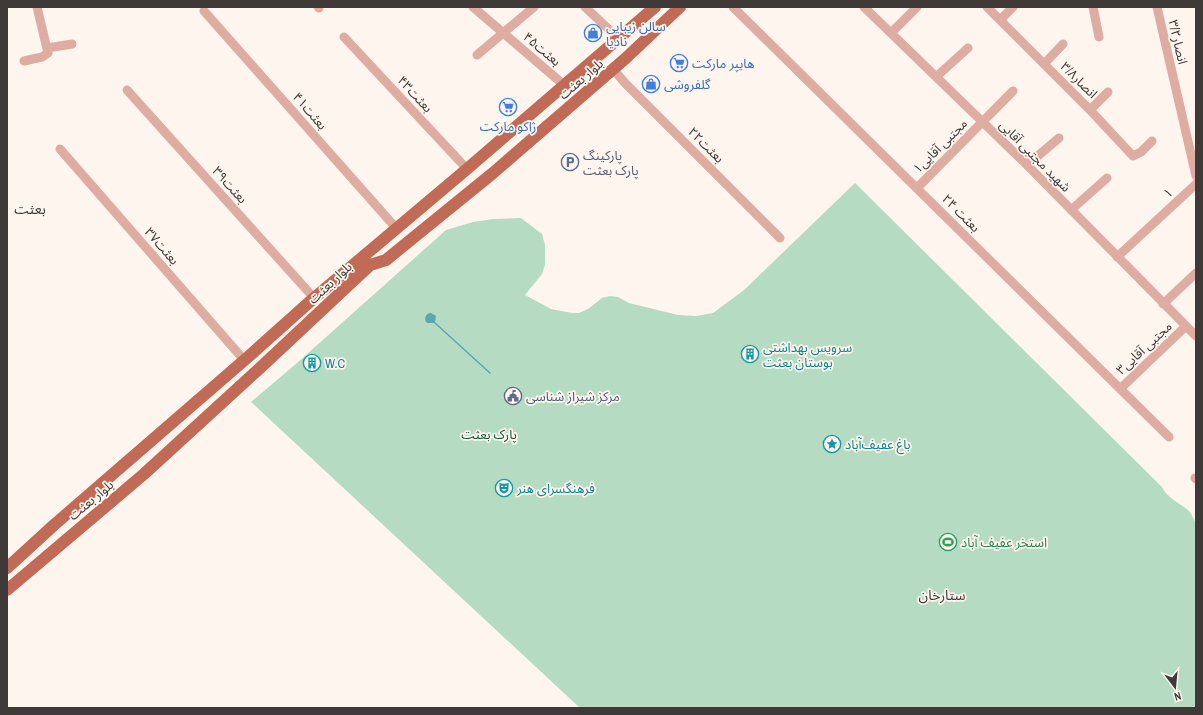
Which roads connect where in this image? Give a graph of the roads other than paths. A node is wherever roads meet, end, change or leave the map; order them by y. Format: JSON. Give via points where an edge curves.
{"nodes":[{"id":1,"x":37,"y":7,"type":"edge"},
{"id":2,"x":473,"y":7,"type":"edge"},
{"id":3,"x":534,"y":7,"type":"edge"},
{"id":4,"x":585,"y":7,"type":"edge"},
{"id":5,"x":654,"y":7,"type":"edge"},
{"id":6,"x":680,"y":7,"type":"edge"},
{"id":7,"x":733,"y":7,"type":"edge"},
{"id":8,"x":864,"y":7,"type":"edge"},
{"id":9,"x":917,"y":7,"type":"edge"},
{"id":10,"x":987,"y":7,"type":"edge"},
{"id":11,"x":1012,"y":7,"type":"edge"},
{"id":12,"x":1093,"y":7,"type":"edge"},
{"id":13,"x":1157,"y":7,"type":"edge"},
{"id":14,"x":204,"y":10,"type":"dead end"},
{"id":15,"x":1000,"y":20,"type":"junction"},
{"id":16,"x":890,"y":32,"type":"junction"},
{"id":17,"x":503,"y":33,"type":"junction"},
{"id":18,"x":344,"y":37,"type":"dead end"},
{"id":19,"x":1099,"y":37,"type":"dead end"},
{"id":20,"x":618,"y":38,"type":"junction"},
{"id":21,"x":72,"y":44,"type":"dead end"},
{"id":22,"x":1063,"y":44,"type":"dead end"},
{"id":23,"x":47,"y":48,"type":"junction"},
{"id":24,"x":968,"y":48,"type":"dead end"},
{"id":25,"x":477,"y":55,"type":"dead end"},
{"id":26,"x":24,"y":61,"type":"dead end"},
{"id":27,"x":1044,"y":64,"type":"junction"},
{"id":28,"x":613,"y":69,"type":"junction"},
{"id":29,"x":936,"y":76,"type":"junction"},
{"id":30,"x":564,"y":85,"type":"junction"},
{"id":31,"x":127,"y":90,"type":"dead end"},
{"id":32,"x":1013,"y":91,"type":"dead end"},
{"id":33,"x":1108,"y":92,"type":"dead end"},
{"id":34,"x":1090,"y":110,"type":"junction"},
{"id":35,"x":982,"y":122,"type":"junction"},
{"id":36,"x":1059,"y":138,"type":"dead end"},
{"id":37,"x":1152,"y":141,"type":"dead end"},
{"id":38,"x":60,"y":149,"type":"dead end"},
{"id":39,"x":1027,"y":165,"type":"junction"},
{"id":40,"x":467,"y":169,"type":"junction"},
{"id":41,"x":1196,"y":176,"type":"edge"},
{"id":42,"x":1107,"y":178,"type":"dead end"},
{"id":43,"x":1196,"y":184,"type":"edge"},
{"id":44,"x":917,"y":188,"type":"junction"},
{"id":45,"x":1070,"y":210,"type":"junction"},
{"id":46,"x":396,"y":228,"type":"junction"},
{"id":47,"x":780,"y":238,"type":"dead end"},
{"id":48,"x":1117,"y":257,"type":"junction"},
{"id":49,"x":1196,"y":273,"type":"edge"},
{"id":50,"x":314,"y":298,"type":"junction"},
{"id":51,"x":1163,"y":304,"type":"junction"},
{"id":52,"x":1186,"y":326,"type":"junction"},
{"id":53,"x":1196,"y":332,"type":"edge"},
{"id":54,"x":1196,"y":336,"type":"edge"},
{"id":55,"x":244,"y":360,"type":"junction"},
{"id":56,"x":1120,"y":389,"type":"junction"},
{"id":57,"x":1169,"y":437,"type":"dead end"},
{"id":58,"x":131,"y":458,"type":"junction"},
{"id":59,"x":144,"y":474,"type":"junction"},
{"id":60,"x":7,"y":567,"type":"edge"},
{"id":61,"x":7,"y":590,"type":"edge"}],
"edges":[{"from":1,"to":23,"type":"street"},
{"from":2,"to":17,"type":"street","name":"بعثت۴۵"},
{"from":3,"to":17,"type":"street"},
{"from":4,"to":20,"type":"street"},
{"from":5,"to":20,"type":"main road","name":"بلوار بعثت"},
{"from":6,"to":28,"type":"main road","name":"بلوار بعثت"},
{"from":7,"to":44,"type":"street","name":"بعثت ۲۴"},
{"from":8,"to":16,"type":"street","name":"شهید مجتبی آقایی"},
{"from":9,"to":16,"type":"street"},
{"from":10,"to":15,"type":"street","name":"انصار۳/۸"},
{"from":11,"to":15,"type":"street"},
{"from":12,"to":19,"type":"street"},
{"from":13,"to":41,"type":"street","name":"انصار۳/۲"},
{"from":14,"to":46,"type":"street","name":"بعثت۴۱"},
{"from":15,"to":27,"type":"street","name":"انصار۳/۸"},
{"from":16,"to":29,"type":"street","name":"شهید مجتبی آقایی"},
{"from":17,"to":25,"type":"street"},
{"from":17,"to":30,"type":"street","name":"بعثت۴۵"},
{"from":18,"to":40,"type":"street","name":"بعثت۴۳"},
{"from":20,"to":30,"type":"main road","name":"بلوار بعثت"},
{"from":21,"to":23,"type":"street"},
{"from":22,"to":27,"type":"street"},
{"from":23,"to":26,"type":"street","via":[[48,53],[42,57]]},
{"from":24,"to":29,"type":"street"},
{"from":27,"to":34,"type":"street","name":"انصار۳/۸"},
{"from":28,"to":47,"type":"street","name":"بعثت۲۲"},
{"from":28,"to":59,"type":"main road","name":"بلوار بعثت","via":[[493,173],[386,260],[370,265]]},
{"from":29,"to":35,"type":"street","name":"شهید مجتبی آقایی"},
{"from":30,"to":40,"type":"main road","name":"بلوار بعثت"},
{"from":31,"to":50,"type":"street","name":"بعثت۳۹"},
{"from":32,"to":35,"type":"street","name":"مجتبی آقایی۱"},
{"from":33,"to":34,"type":"street"},
{"from":34,"to":37,"type":"street","name":"انصار۳/۸","via":[[1132,156],[1141,152]]},
{"from":35,"to":39,"type":"street","name":"شهید مجتبی آقایی"},
{"from":35,"to":44,"type":"street","name":"مجتبی آقایی۱"},
{"from":36,"to":39,"type":"street"},
{"from":38,"to":55,"type":"street","name":"بعثت۳۷"},
{"from":39,"to":45,"type":"street","name":"شهید مجتبی آقایی"},
{"from":40,"to":46,"type":"main road","name":"بلوار بعثت"},
{"from":42,"to":45,"type":"street"},
{"from":43,"to":48,"type":"street","name":"۱"},
{"from":44,"to":56,"type":"street","name":"بعثت ۲۴"},
{"from":45,"to":48,"type":"street","name":"شهید مجتبی آقایی"},
{"from":46,"to":50,"type":"main road","name":"بلوار بعثت"},
{"from":48,"to":51,"type":"street","name":"شهید مجتبی آقایی"},
{"from":49,"to":51,"type":"street"},
{"from":50,"to":55,"type":"main road","name":"بلوار بعثت"},
{"from":51,"to":52,"type":"street","name":"شهید مجتبی آقایی"},
{"from":52,"to":53,"type":"street","name":"شهید مجتبی آقایی"},
{"from":52,"to":54,"type":"street","name":"شهید مجتبی آقایی"},
{"from":52,"to":56,"type":"street","name":"مجتبی آقایی۳"},
{"from":55,"to":58,"type":"main road","name":"بلوار بعثت"},
{"from":56,"to":57,"type":"street","name":"بعثت ۲۴"},
{"from":58,"to":59,"type":"main road"},
{"from":58,"to":60,"type":"main road","name":"بلوار بعثت"},
{"from":59,"to":61,"type":"main road","name":"بلوار بعثت"}]}
